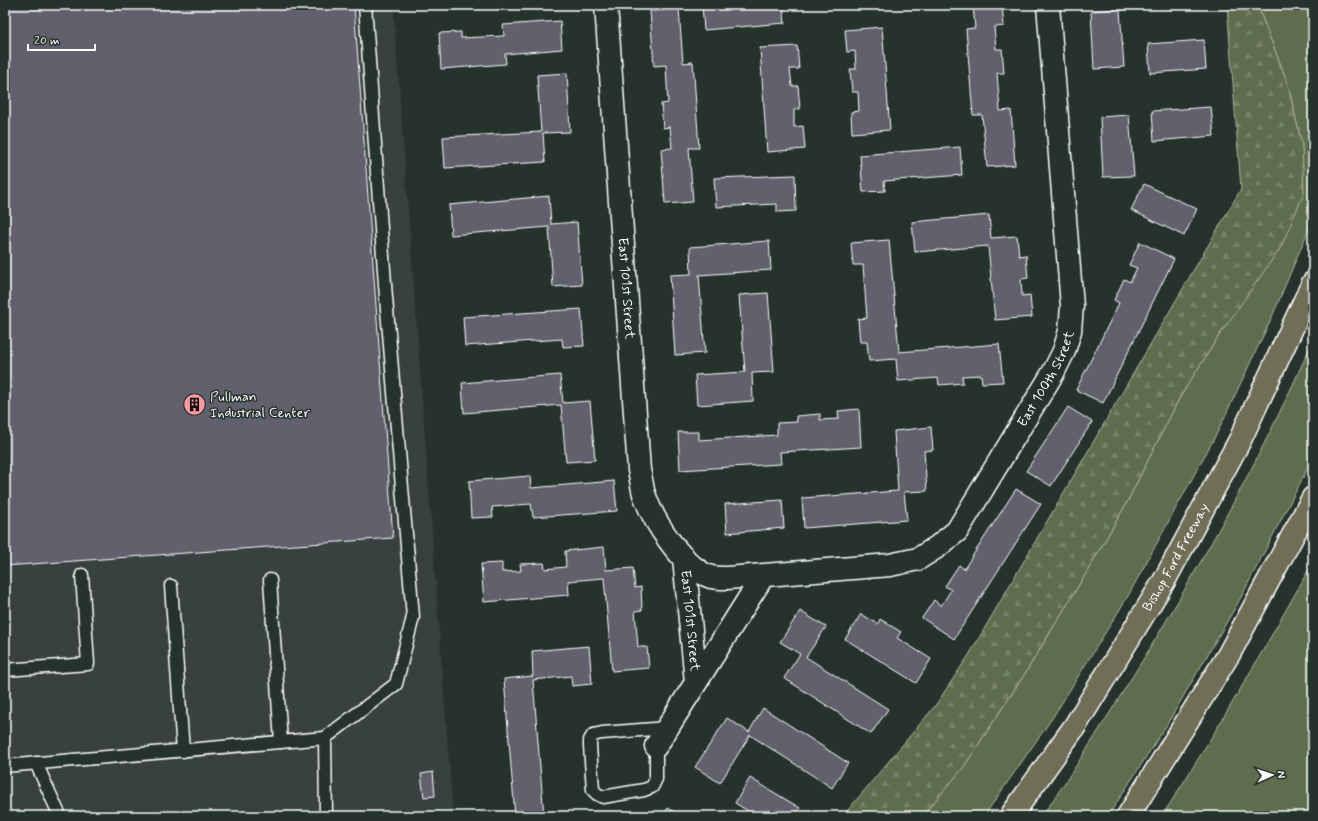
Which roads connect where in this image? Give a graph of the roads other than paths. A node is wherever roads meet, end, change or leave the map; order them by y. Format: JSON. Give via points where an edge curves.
{"nodes":[{"id":1,"x":365,"y":5,"type":"edge"},
{"id":2,"x":606,"y":5,"type":"edge"},
{"id":3,"x":1048,"y":5,"type":"edge"},
{"id":4,"x":1313,"y":283,"type":"edge"},
{"id":5,"x":1313,"y":498,"type":"edge"},
{"id":6,"x":684,"y":558,"type":"junction"},
{"id":7,"x":82,"y":575,"type":"dead end"},
{"id":8,"x":763,"y":576,"type":"junction"},
{"id":9,"x":270,"y":580,"type":"dead end"},
{"id":10,"x":171,"y":586,"type":"dead end"},
{"id":11,"x":5,"y":670,"type":"edge"},
{"id":12,"x":696,"y":682,"type":"junction"},
{"id":13,"x":662,"y":737,"type":"junction"},
{"id":14,"x":325,"y":738,"type":"junction"},
{"id":15,"x":281,"y":742,"type":"junction"},
{"id":16,"x":183,"y":750,"type":"junction"},
{"id":17,"x":36,"y":763,"type":"junction"},
{"id":18,"x":5,"y":766,"type":"edge"},
{"id":19,"x":60,"y":816,"type":"edge"},
{"id":20,"x":326,"y":816,"type":"edge"},
{"id":21,"x":1012,"y":816,"type":"edge"},
{"id":22,"x":1128,"y":816,"type":"edge"}],
"edges":[{"from":1,"to":14,"type":"lane","via":[[413,617],[396,684]]},
{"from":2,"to":6,"type":"street","name":"East 101st Street","via":[[639,470],[644,495],[655,519]]},
{"from":3,"to":8,"type":"street","name":"East 100th Street","via":[[1072,306],[1070,331],[1064,351],[957,531],[937,547],[918,560],[890,565]]},
{"from":4,"to":21,"type":"highway","name":"Bishop Ford Freeway","via":[[1240,440],[1164,581],[1075,726]]},
{"from":5,"to":22,"type":"highway","via":[[1229,654]]},
{"from":6,"to":8,"type":"street","name":"East 101st Street","via":[[711,577]]},
{"from":6,"to":12,"type":"street","name":"East 101st Street"},
{"from":7,"to":11,"type":"lane","via":[[88,664]]},
{"from":8,"to":12,"type":"street"},
{"from":9,"to":15,"type":"lane"},
{"from":10,"to":16,"type":"lane"},
{"from":12,"to":13,"type":"street"},
{"from":13,"to":13,"type":"lane","via":[[656,779],[652,787],[603,797],[593,790],[590,746],[593,735],[602,733]]},
{"from":14,"to":15,"type":"lane"},
{"from":14,"to":20,"type":"lane"},
{"from":15,"to":16,"type":"lane"},
{"from":16,"to":17,"type":"lane"},
{"from":17,"to":18,"type":"lane"},
{"from":17,"to":19,"type":"lane"}]}
